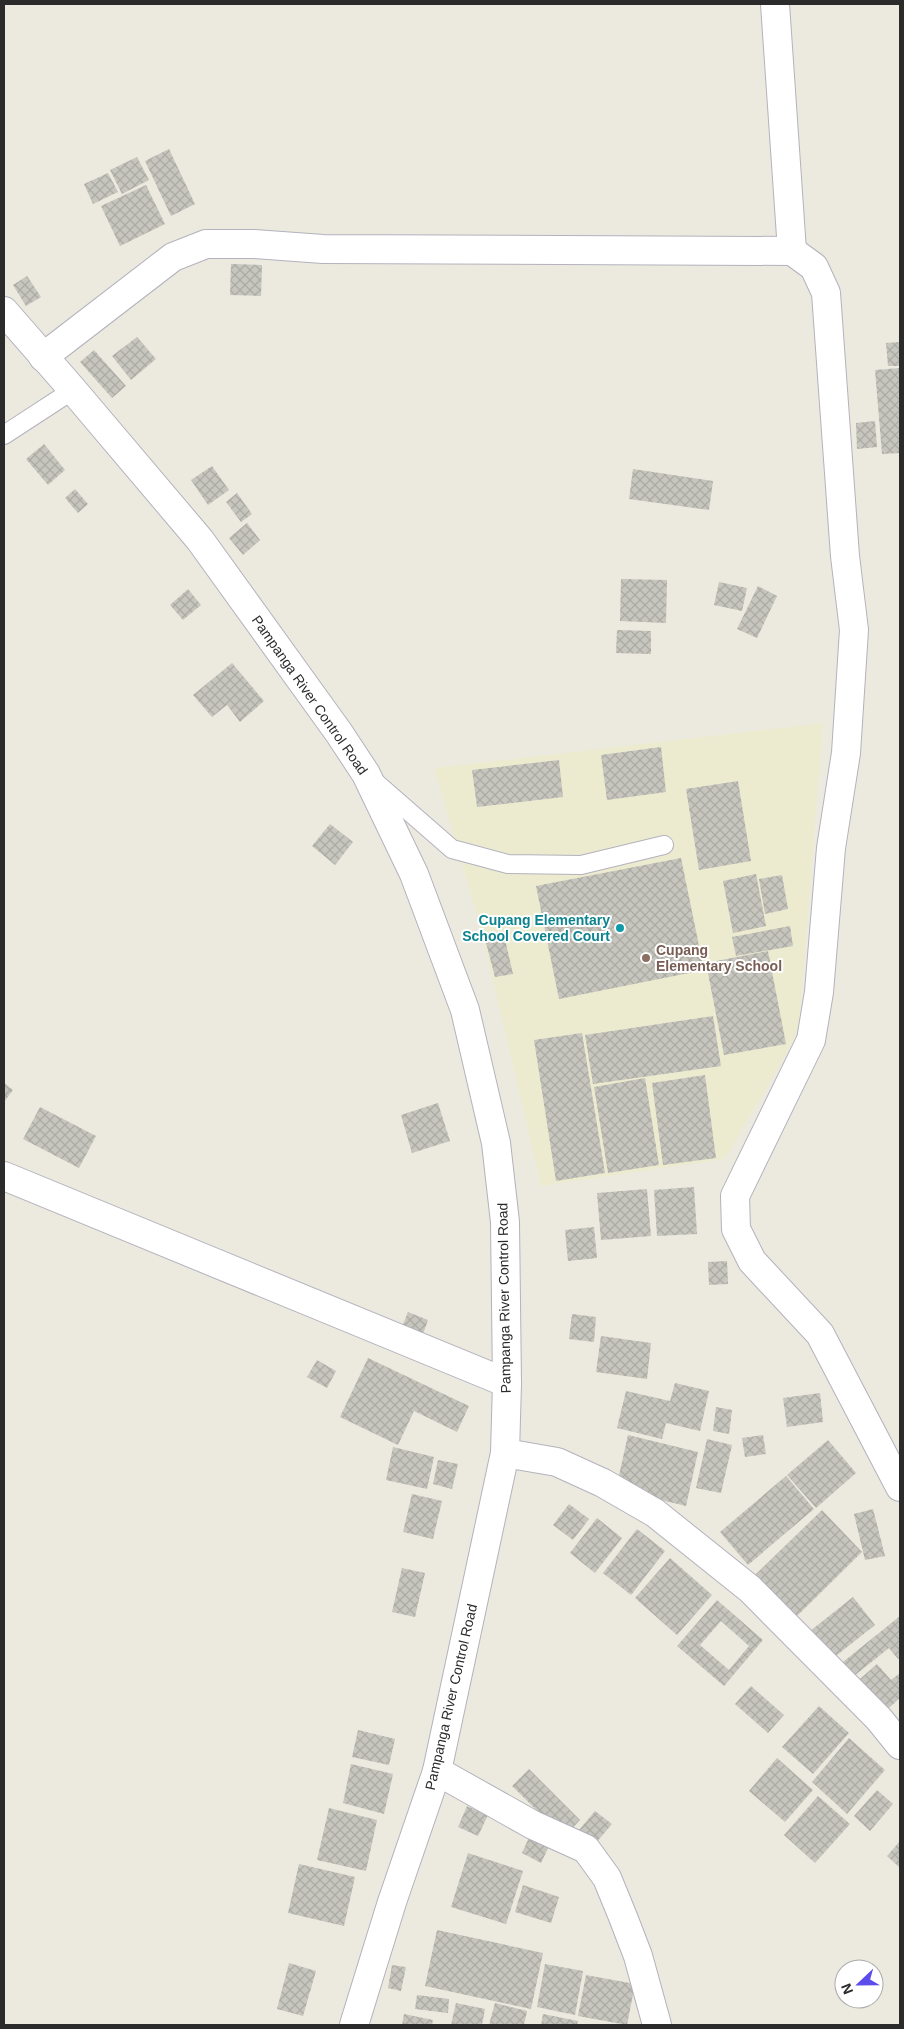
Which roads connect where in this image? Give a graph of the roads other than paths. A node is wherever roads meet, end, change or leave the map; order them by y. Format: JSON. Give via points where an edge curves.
{"nodes":[{"id":1,"x":775,"y":4,"type":"edge"},
{"id":2,"x":792,"y":251,"type":"junction"},
{"id":3,"x":4,"y":311,"type":"edge"},
{"id":4,"x":43,"y":357,"type":"junction"},
{"id":5,"x":73,"y":390,"type":"junction"},
{"id":6,"x":4,"y":435,"type":"edge"},
{"id":7,"x":366,"y":774,"type":"junction"},
{"id":8,"x":664,"y":846,"type":"dead end"},
{"id":9,"x":4,"y":1176,"type":"edge"},
{"id":10,"x":507,"y":1384,"type":"junction"},
{"id":11,"x":505,"y":1453,"type":"junction"},
{"id":12,"x":900,"y":1487,"type":"edge"},
{"id":13,"x":900,"y":1745,"type":"edge"},
{"id":14,"x":437,"y":1771,"type":"junction"},
{"id":15,"x":354,"y":2025,"type":"edge"},
{"id":16,"x":657,"y":2025,"type":"edge"}],
"edges":[{"from":1,"to":2,"type":"street"},
{"from":2,"to":4,"type":"street","via":[[333,249],[206,244],[173,257]]},
{"from":2,"to":12,"type":"street","via":[[814,268],[826,293],[845,556],[854,630],[846,753],[831,848],[819,992],[811,1040],[735,1196],[736,1229],[752,1261],[820,1334]]},
{"from":3,"to":4,"type":"street","name":"Pampanga River Control Road"},
{"from":4,"to":5,"type":"street","name":"Pampanga River Control Road"},
{"from":5,"to":6,"type":"lane"},
{"from":5,"to":7,"type":"street","name":"Pampanga River Control Road","via":[[200,540]]},
{"from":7,"to":8,"type":"lane","via":[[452,849],[508,864],[581,866]]},
{"from":7,"to":10,"type":"street","name":"Pampanga River Control Road","via":[[414,874],[465,1010],[492,1124],[505,1222]]},
{"from":9,"to":10,"type":"street"},
{"from":10,"to":11,"type":"street","name":"Pampanga River Control Road"},
{"from":11,"to":13,"type":"street","via":[[557,1462],[603,1483],[655,1513],[750,1589],[879,1719]]},
{"from":11,"to":14,"type":"street","name":"Pampanga River Control Road"},
{"from":14,"to":15,"type":"street","name":"Pampanga River Control Road"},
{"from":14,"to":16,"type":"street","via":[[533,1825],[586,1849],[607,1878],[623,1917],[638,1956]]}]}
